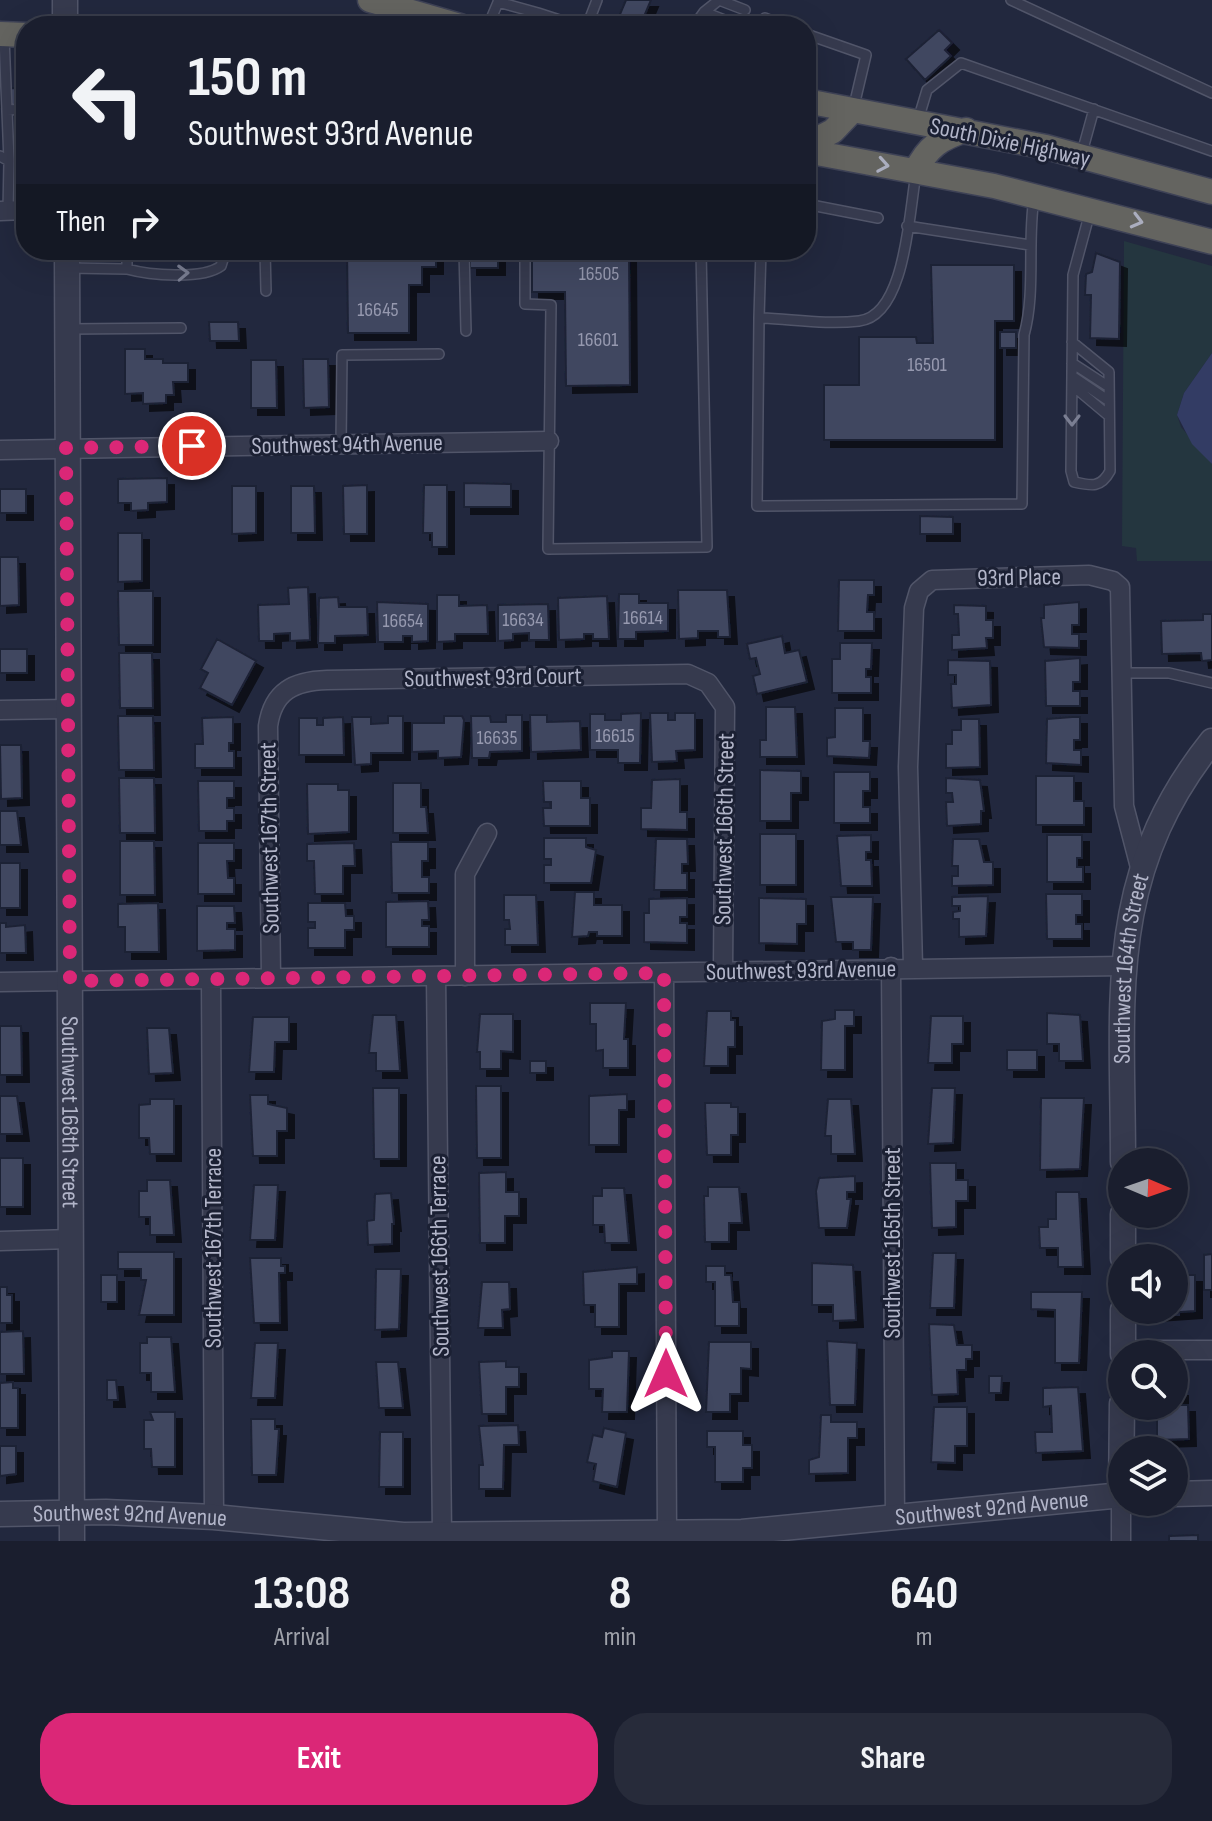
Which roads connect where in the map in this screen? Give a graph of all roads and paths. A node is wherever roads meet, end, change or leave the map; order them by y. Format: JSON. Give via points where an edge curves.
{"nodes":[{"id":1,"x":370,"y":0,"type":"edge"},
{"id":2,"x":1011,"y":0,"type":"edge"},
{"id":3,"x":499,"y":1,"type":"edge"},
{"id":4,"x":745,"y":10,"type":"dead end"},
{"id":5,"x":704,"y":12,"type":"junction"},
{"id":6,"x":538,"y":13,"type":"junction"},
{"id":7,"x":425,"y":16,"type":"edge"},
{"id":8,"x":537,"y":16,"type":"edge"},
{"id":9,"x":547,"y":16,"type":"edge"},
{"id":10,"x":701,"y":16,"type":"edge"},
{"id":11,"x":714,"y":16,"type":"edge"},
{"id":12,"x":10,"y":34,"type":"edge"},
{"id":13,"x":816,"y":38,"type":"edge"},
{"id":14,"x":2,"y":77,"type":"edge"},
{"id":15,"x":1212,"y":93,"type":"edge"},
{"id":16,"x":816,"y":103,"type":"edge"},
{"id":17,"x":1094,"y":109,"type":"junction"},
{"id":18,"x":7,"y":110,"type":"junction"},
{"id":19,"x":16,"y":110,"type":"edge"},
{"id":20,"x":853,"y":110,"type":"junction"},
{"id":21,"x":917,"y":121,"type":"junction"},
{"id":22,"x":966,"y":130,"type":"junction"},
{"id":23,"x":816,"y":142,"type":"edge"},
{"id":24,"x":816,"y":150,"type":"edge"},
{"id":25,"x":1212,"y":151,"type":"edge"},
{"id":26,"x":1081,"y":156,"type":"junction"},
{"id":27,"x":4,"y":158,"type":"edge"},
{"id":28,"x":916,"y":171,"type":"junction"},
{"id":29,"x":1212,"y":192,"type":"edge"},
{"id":30,"x":1035,"y":195,"type":"junction"},
{"id":31,"x":816,"y":206,"type":"edge"},
{"id":32,"x":1091,"y":209,"type":"junction"},
{"id":33,"x":11,"y":211,"type":"edge"},
{"id":34,"x":878,"y":218,"type":"dead end"},
{"id":35,"x":907,"y":226,"type":"junction"},
{"id":36,"x":1212,"y":242,"type":"edge"},
{"id":37,"x":1030,"y":245,"type":"junction"},
{"id":38,"x":67,"y":260,"type":"edge"},
{"id":39,"x":73,"y":260,"type":"edge"},
{"id":40,"x":127,"y":260,"type":"edge"},
{"id":41,"x":223,"y":260,"type":"edge"},
{"id":42,"x":265,"y":260,"type":"edge"},
{"id":43,"x":464,"y":260,"type":"edge"},
{"id":44,"x":525,"y":260,"type":"edge"},
{"id":45,"x":701,"y":260,"type":"edge"},
{"id":46,"x":761,"y":260,"type":"edge"},
{"id":47,"x":127,"y":269,"type":"junction"},
{"id":48,"x":266,"y":291,"type":"dead end"},
{"id":49,"x":759,"y":318,"type":"junction"},
{"id":50,"x":181,"y":328,"type":"dead end"},
{"id":51,"x":67,"y":329,"type":"junction"},
{"id":52,"x":466,"y":331,"type":"dead end"},
{"id":53,"x":1072,"y":342,"type":"junction"},
{"id":54,"x":439,"y":354,"type":"dead end"},
{"id":55,"x":1072,"y":363,"type":"junction"},
{"id":56,"x":1072,"y":380,"type":"junction"},
{"id":57,"x":1109,"y":387,"type":"junction"},
{"id":58,"x":1109,"y":401,"type":"junction"},
{"id":59,"x":1109,"y":416,"type":"junction"},
{"id":60,"x":549,"y":441,"type":"junction"},
{"id":61,"x":341,"y":444,"type":"junction"},
{"id":62,"x":66,"y":448,"type":"junction"},
{"id":63,"x":0,"y":450,"type":"edge"},
{"id":64,"x":1120,"y":587,"type":"joint"},
{"id":65,"x":1121,"y":673,"type":"junction"},
{"id":66,"x":1212,"y":683,"type":"edge"},
{"id":67,"x":715,"y":688,"type":"joint"},
{"id":68,"x":274,"y":700,"type":"joint"},
{"id":69,"x":69,"y":709,"type":"junction"},
{"id":70,"x":0,"y":710,"type":"edge"},
{"id":71,"x":1212,"y":741,"type":"edge"},
{"id":72,"x":487,"y":833,"type":"dead end"},
{"id":73,"x":1141,"y":871,"type":"junction"},
{"id":74,"x":1123,"y":966,"type":"junction"},
{"id":75,"x":891,"y":967,"type":"junction"},
{"id":76,"x":913,"y":967,"type":"junction"},
{"id":77,"x":723,"y":971,"type":"junction"},
{"id":78,"x":664,"y":973,"type":"junction"},
{"id":79,"x":436,"y":976,"type":"junction"},
{"id":80,"x":465,"y":976,"type":"junction"},
{"id":81,"x":271,"y":978,"type":"junction"},
{"id":82,"x":211,"y":979,"type":"junction"},
{"id":83,"x":70,"y":981,"type":"junction"},
{"id":84,"x":0,"y":982,"type":"edge"},
{"id":85,"x":1123,"y":1148,"type":"edge"},
{"id":86,"x":72,"y":1239,"type":"junction"},
{"id":87,"x":0,"y":1241,"type":"edge"},
{"id":88,"x":1212,"y":1350,"type":"edge"},
{"id":89,"x":1188,"y":1351,"type":"edge"},
{"id":90,"x":1212,"y":1493,"type":"edge"},
{"id":91,"x":1188,"y":1494,"type":"edge"},
{"id":92,"x":1108,"y":1496,"type":"edge"},
{"id":93,"x":73,"y":1513,"type":"junction"},
{"id":94,"x":0,"y":1514,"type":"edge"},
{"id":95,"x":1121,"y":1516,"type":"edge"},
{"id":96,"x":214,"y":1517,"type":"junction"},
{"id":97,"x":895,"y":1518,"type":"junction"},
{"id":98,"x":667,"y":1533,"type":"junction"},
{"id":99,"x":442,"y":1535,"type":"junction"},
{"id":100,"x":72,"y":1541,"type":"edge"},
{"id":101,"x":1121,"y":1541,"type":"edge"}],
"edges":[{"from":1,"to":7,"type":"highway"},
{"from":2,"to":15,"type":"lane"},
{"from":3,"to":6,"type":"lane"},
{"from":4,"to":5,"type":"lane","via":[[719,0]]},
{"from":5,"to":10,"type":"lane"},
{"from":5,"to":11,"type":"lane"},
{"from":6,"to":8,"type":"lane"},
{"from":6,"to":9,"type":"lane"},
{"from":12,"to":14,"type":"lane"},
{"from":13,"to":20,"type":"lane","via":[[866,55]]},
{"from":14,"to":18,"type":"lane"},
{"from":16,"to":20,"type":"highway","name":"South Dixie Highway"},
{"from":17,"to":21,"type":"lane","via":[[961,63],[927,90]]},
{"from":17,"to":25,"type":"lane"},
{"from":17,"to":26,"type":"lane"},
{"from":18,"to":19,"type":"lane"},
{"from":18,"to":27,"type":"lane"},
{"from":20,"to":21,"type":"highway","name":"South Dixie Highway"},
{"from":20,"to":23,"type":"highway"},
{"from":21,"to":22,"type":"highway","name":"South Dixie Highway"},
{"from":22,"to":26,"type":"highway","name":"South Dixie Highway"},
{"from":22,"to":28,"type":"highway","via":[[943,138],[924,154]]},
{"from":24,"to":28,"type":"highway","name":"South Dixie Highway","one_way":true},
{"from":26,"to":29,"type":"highway","name":"South Dixie Highway"},
{"from":27,"to":33,"type":"lane"},
{"from":28,"to":30,"type":"highway","name":"South Dixie Highway"},
{"from":28,"to":35,"type":"lane"},
{"from":30,"to":32,"type":"highway","name":"South Dixie Highway"},
{"from":30,"to":37,"type":"lane"},
{"from":31,"to":34,"type":"lane"},
{"from":32,"to":36,"type":"highway","name":"South Dixie Highway","one_way":true},
{"from":32,"to":53,"type":"lane","via":[[1073,275]]},
{"from":35,"to":37,"type":"lane"},
{"from":35,"to":49,"type":"lane","via":[[897,283],[880,312],[861,321]]},
{"from":37,"to":49,"type":"lane","via":[[1022,504],[757,506]]},
{"from":38,"to":51,"type":"street","name":"Southwest 168th Street"},
{"from":39,"to":47,"type":"lane"},
{"from":40,"to":47,"type":"lane"},
{"from":47,"to":41,"type":"lane","one_way":true,"via":[[147,274],[210,272]]},
{"from":42,"to":48,"type":"lane"},
{"from":43,"to":52,"type":"lane"},
{"from":44,"to":60,"type":"lane","via":[[525,304],[551,305]]},
{"from":45,"to":60,"type":"lane","via":[[707,547],[548,549]]},
{"from":46,"to":49,"type":"lane"},
{"from":50,"to":51,"type":"lane"},
{"from":51,"to":62,"type":"street","name":"Southwest 168th Street"},
{"from":53,"to":55,"type":"lane"},
{"from":53,"to":57,"type":"lane","via":[[1109,372]]},
{"from":54,"to":61,"type":"lane","via":[[342,355]]},
{"from":55,"to":56,"type":"lane"},
{"from":55,"to":57,"type":"lane"},
{"from":56,"to":58,"type":"lane"},
{"from":56,"to":59,"type":"lane"},
{"from":56,"to":59,"type":"lane","one_way":true,"via":[[1074,482],[1094,486],[1110,471]]},
{"from":57,"to":58,"type":"lane"},
{"from":58,"to":59,"type":"lane"},
{"from":60,"to":61,"type":"street","name":"Southwest 94th Avenue"},
{"from":61,"to":62,"type":"street","name":"Southwest 94th Avenue"},
{"from":62,"to":63,"type":"street","name":"Southwest 94th Avenue"},
{"from":62,"to":69,"type":"street","name":"Southwest 168th Street"},
{"from":64,"to":65,"type":"street","name":"Southwest 164th Street"},
{"from":64,"to":76,"type":"street","name":"93rd Place","via":[[1089,575],[938,579],[919,591],[908,745]]},
{"from":65,"to":66,"type":"lane","via":[[1169,673]]},
{"from":65,"to":73,"type":"street","name":"Southwest 164th Street","via":[[1124,806]]},
{"from":67,"to":68,"type":"street","name":"Southwest 93rd Court","via":[[688,674],[327,680],[294,684]]},
{"from":67,"to":77,"type":"street","name":"Southwest 166th Street","via":[[725,714]]},
{"from":68,"to":81,"type":"street","name":"Southwest 167th Street","via":[[268,726]]},
{"from":69,"to":70,"type":"street"},
{"from":69,"to":83,"type":"street","name":"Southwest 168th Street"},
{"from":71,"to":73,"type":"street","via":[[1174,797]]},
{"from":72,"to":80,"type":"street","via":[[465,874]]},
{"from":73,"to":74,"type":"street","name":"Southwest 164th Street","via":[[1128,917]]},
{"from":74,"to":76,"type":"street","name":"Southwest 93rd Avenue"},
{"from":74,"to":85,"type":"street","name":"Southwest 164th Street"},
{"from":75,"to":76,"type":"street","name":"Southwest 93rd Avenue"},
{"from":75,"to":77,"type":"street","name":"Southwest 93rd Avenue"},
{"from":75,"to":97,"type":"street","name":"Southwest 165th Street"},
{"from":77,"to":78,"type":"street","name":"Southwest 93rd Avenue"},
{"from":78,"to":80,"type":"street","name":"Southwest 93rd Avenue"},
{"from":78,"to":98,"type":"street"},
{"from":79,"to":80,"type":"street","name":"Southwest 93rd Avenue"},
{"from":79,"to":81,"type":"street","name":"Southwest 93rd Avenue"},
{"from":79,"to":99,"type":"street","name":"Southwest 166th Terrace"},
{"from":81,"to":82,"type":"street","name":"Southwest 93rd Avenue"},
{"from":82,"to":83,"type":"street","name":"Southwest 93rd Avenue"},
{"from":82,"to":96,"type":"street","name":"Southwest 167th Terrace"},
{"from":83,"to":84,"type":"street","name":"Southwest 93rd Avenue"},
{"from":83,"to":86,"type":"street","name":"Southwest 168th Street"},
{"from":86,"to":87,"type":"street"},
{"from":86,"to":93,"type":"street","name":"Southwest 168th Street"},
{"from":88,"to":89,"type":"street"},
{"from":90,"to":91,"type":"street"},
{"from":92,"to":97,"type":"street","name":"Southwest 92nd Avenue"},
{"from":93,"to":94,"type":"street","name":"Southwest 92nd Avenue"},
{"from":93,"to":96,"type":"street","name":"Southwest 92nd Avenue"},
{"from":93,"to":100,"type":"street","name":"Southwest 168th Street"},
{"from":95,"to":101,"type":"street"},
{"from":96,"to":99,"type":"street","name":"Southwest 92nd Avenue"},
{"from":97,"to":98,"type":"street","name":"Southwest 92nd Avenue","via":[[761,1532]]},
{"from":98,"to":99,"type":"street","name":"Southwest 92nd Avenue"}]}
